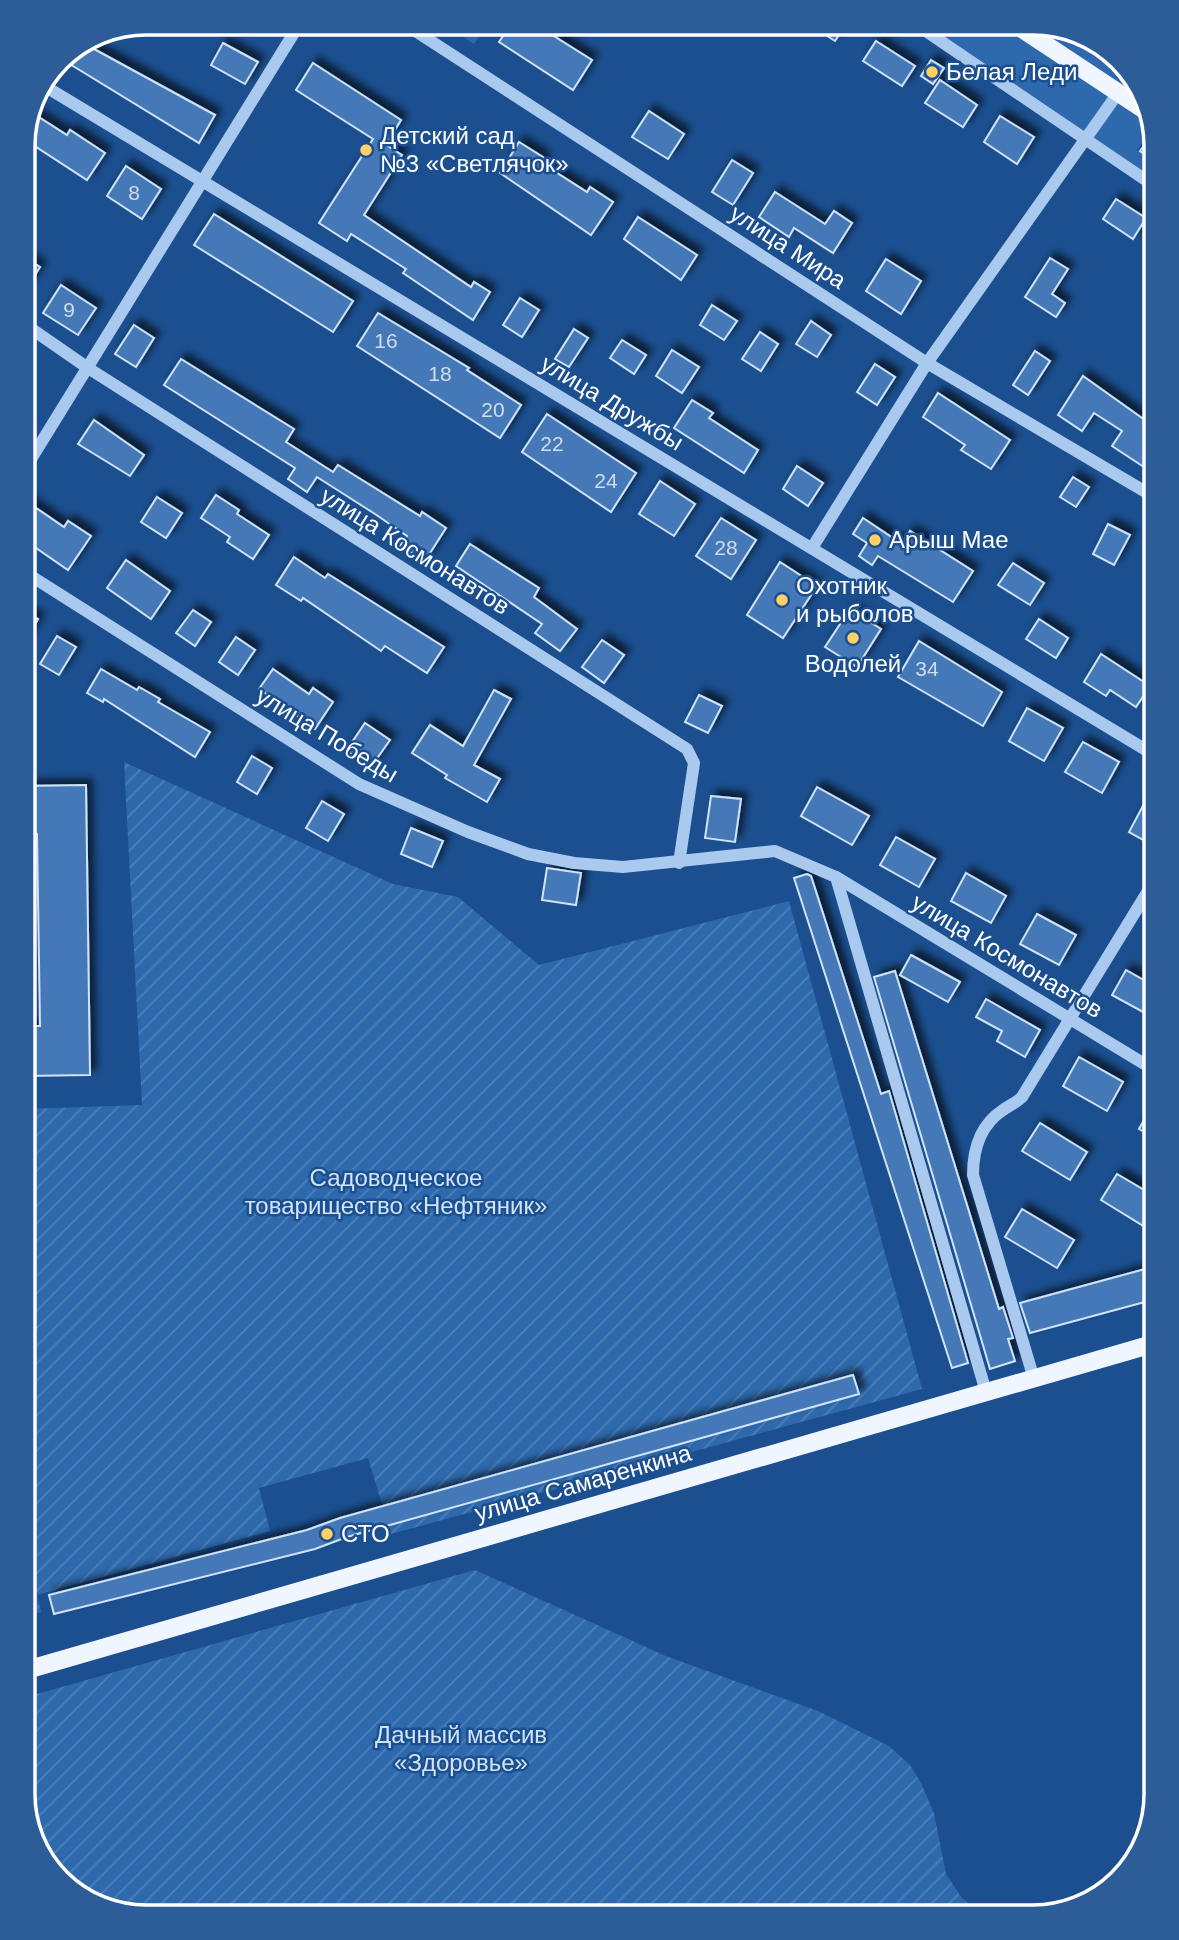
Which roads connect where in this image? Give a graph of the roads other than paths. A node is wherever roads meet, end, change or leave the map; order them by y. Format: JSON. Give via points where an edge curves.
{"nodes":[{"id":1,"x":293,"y":35,"type":"edge"},
{"id":2,"x":421,"y":35,"type":"edge"},
{"id":3,"x":932,"y":35,"type":"edge"},
{"id":4,"x":1031,"y":35,"type":"edge"},
{"id":5,"x":51,"y":90,"type":"edge"},
{"id":6,"x":1118,"y":93,"type":"junction"},
{"id":7,"x":1136,"y":104,"type":"edge"},
{"id":8,"x":1085,"y":139,"type":"junction"},
{"id":9,"x":1144,"y":179,"type":"edge"},
{"id":10,"x":203,"y":181,"type":"junction"},
{"id":11,"x":35,"y":331,"type":"edge"},
{"id":12,"x":927,"y":363,"type":"junction"},
{"id":13,"x":88,"y":368,"type":"junction"},
{"id":14,"x":35,"y":453,"type":"edge"},
{"id":15,"x":1144,"y":491,"type":"edge"},
{"id":16,"x":812,"y":548,"type":"junction"},
{"id":17,"x":35,"y":579,"type":"edge"},
{"id":18,"x":1144,"y":749,"type":"edge"},
{"id":19,"x":679,"y":863,"type":"junction"},
{"id":20,"x":836,"y":877,"type":"junction"},
{"id":21,"x":1144,"y":898,"type":"edge"},
{"id":22,"x":1070,"y":1018,"type":"junction"},
{"id":23,"x":1144,"y":1064,"type":"edge"},
{"id":24,"x":1144,"y":1347,"type":"edge"},
{"id":25,"x":1034,"y":1379,"type":"junction"},
{"id":26,"x":986,"y":1392,"type":"junction"},
{"id":27,"x":35,"y":1668,"type":"edge"}],
"edges":[{"from":1,"to":10,"type":"street"},
{"from":2,"to":12,"type":"street","name":"улица Мира"},
{"from":3,"to":8,"type":"street"},
{"from":4,"to":6,"type":"main road"},
{"from":5,"to":10,"type":"street","name":"улица Дружбы"},
{"from":6,"to":7,"type":"main road"},
{"from":6,"to":8,"type":"street"},
{"from":8,"to":9,"type":"street"},
{"from":8,"to":12,"type":"street"},
{"from":10,"to":13,"type":"street"},
{"from":10,"to":16,"type":"street","name":"улица Дружбы"},
{"from":11,"to":13,"type":"street","name":"улица Космонавтов"},
{"from":12,"to":15,"type":"street","name":"улица Мира"},
{"from":12,"to":16,"type":"street"},
{"from":13,"to":14,"type":"street"},
{"from":13,"to":19,"type":"street","name":"улица Космонавтов","via":[[687,749],[694,763]]},
{"from":16,"to":18,"type":"street","name":"улица Дружбы"},
{"from":17,"to":19,"type":"street","name":"улица Победы","via":[[359,785],[528,854],[623,867]]},
{"from":19,"to":20,"type":"street","name":"улица Победы","via":[[775,851]]},
{"from":20,"to":22,"type":"street","name":"улица Космонавтов"},
{"from":20,"to":26,"type":"street"},
{"from":21,"to":22,"type":"street"},
{"from":22,"to":23,"type":"street","name":"улица Космонавтов"},
{"from":22,"to":25,"type":"street","via":[[1022,1097],[982,1130],[973,1158],[973,1175]]},
{"from":24,"to":25,"type":"main road","name":"улица Самаренкина"},
{"from":25,"to":26,"type":"main road","name":"улица Самаренкина"},
{"from":26,"to":27,"type":"main road","name":"улица Самаренкина"}]}
